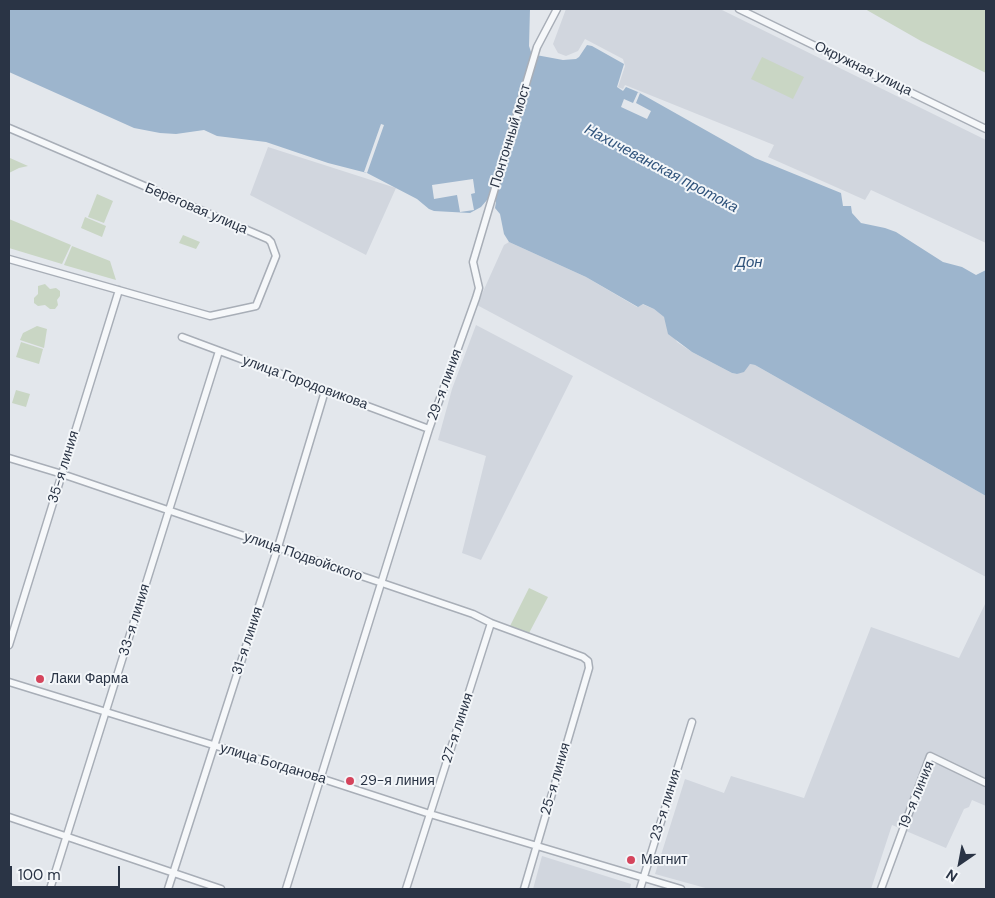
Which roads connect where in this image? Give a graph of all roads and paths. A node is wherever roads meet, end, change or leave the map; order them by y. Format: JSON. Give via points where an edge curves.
{"nodes":[{"id":1,"x":557,"y":9,"type":"edge"},
{"id":2,"x":739,"y":9,"type":"edge"},
{"id":3,"x":9,"y":128,"type":"edge"},
{"id":4,"x":986,"y":129,"type":"edge"},
{"id":5,"x":484,"y":226,"type":"joint"},
{"id":6,"x":9,"y":259,"type":"edge"},
{"id":7,"x":119,"y":290,"type":"junction"},
{"id":8,"x":182,"y":337,"type":"dead end"},
{"id":9,"x":219,"y":351,"type":"junction"},
{"id":10,"x":325,"y":391,"type":"junction"},
{"id":11,"x":429,"y":429,"type":"junction"},
{"id":12,"x":9,"y":458,"type":"edge"},
{"id":13,"x":62,"y":474,"type":"junction"},
{"id":14,"x":169,"y":511,"type":"junction"},
{"id":15,"x":278,"y":548,"type":"junction"},
{"id":16,"x":382,"y":584,"type":"junction"},
{"id":17,"x":491,"y":623,"type":"junction"},
{"id":18,"x":9,"y":645,"type":"edge"},
{"id":19,"x":589,"y":668,"type":"joint"},
{"id":20,"x":9,"y":682,"type":"edge"},
{"id":21,"x":106,"y":712,"type":"junction"},
{"id":22,"x":692,"y":722,"type":"dead end"},
{"id":23,"x":214,"y":746,"type":"junction"},
{"id":24,"x":320,"y":778,"type":"junction"},
{"id":25,"x":986,"y":783,"type":"edge"},
{"id":26,"x":430,"y":814,"type":"junction"},
{"id":27,"x":9,"y":817,"type":"edge"},
{"id":28,"x":67,"y":836,"type":"junction"},
{"id":29,"x":536,"y":847,"type":"junction"},
{"id":30,"x":173,"y":872,"type":"junction"},
{"id":31,"x":644,"y":878,"type":"junction"},
{"id":32,"x":50,"y":889,"type":"edge"},
{"id":33,"x":168,"y":889,"type":"edge"},
{"id":34,"x":221,"y":889,"type":"edge"},
{"id":35,"x":286,"y":889,"type":"edge"},
{"id":36,"x":406,"y":889,"type":"edge"},
{"id":37,"x":524,"y":889,"type":"edge"},
{"id":38,"x":640,"y":889,"type":"edge"},
{"id":39,"x":681,"y":889,"type":"edge"},
{"id":40,"x":881,"y":889,"type":"edge"}],
"edges":[{"from":1,"to":5,"type":"street","name":"Понтонный мост","via":[[537,46]]},
{"from":2,"to":4,"type":"street","name":"Окружная улица"},
{"from":3,"to":7,"type":"street","name":"Береговая улица","via":[[270,241],[276,253],[256,306],[215,316],[204,316]]},
{"from":5,"to":11,"type":"street","name":"29-я линия","via":[[472,262],[479,288]]},
{"from":6,"to":7,"type":"street"},
{"from":7,"to":13,"type":"street","name":"35-я линия"},
{"from":8,"to":9,"type":"street","name":"улица Городовикова"},
{"from":9,"to":10,"type":"street","name":"улица Городовикова"},
{"from":9,"to":14,"type":"street","name":"33-я линия"},
{"from":10,"to":11,"type":"street","name":"улица Городовикова"},
{"from":10,"to":15,"type":"street","name":"31-я линия"},
{"from":11,"to":16,"type":"street","name":"29-я линия"},
{"from":12,"to":13,"type":"street","name":"улица Подвойского"},
{"from":13,"to":14,"type":"street","name":"улица Подвойского"},
{"from":13,"to":18,"type":"street","name":"35-я линия"},
{"from":14,"to":15,"type":"street","name":"улица Подвойского"},
{"from":14,"to":21,"type":"street","name":"33-я линия"},
{"from":15,"to":16,"type":"street","name":"улица Подвойского"},
{"from":15,"to":23,"type":"street","name":"31-я линия"},
{"from":16,"to":17,"type":"street","name":"улица Подвойского"},
{"from":16,"to":24,"type":"street","name":"29-я линия"},
{"from":17,"to":19,"type":"street","name":"улица Подвойского","via":[[583,657]]},
{"from":17,"to":26,"type":"street","name":"27-я линия"},
{"from":19,"to":29,"type":"street","name":"25-я линия"},
{"from":20,"to":21,"type":"street","name":"улица Богданова"},
{"from":21,"to":23,"type":"street","name":"улица Богданова"},
{"from":21,"to":28,"type":"street","name":"33-я линия"},
{"from":22,"to":31,"type":"street","name":"23-я линия"},
{"from":23,"to":24,"type":"street","name":"улица Богданова"},
{"from":23,"to":30,"type":"street","name":"31-я линия"},
{"from":24,"to":26,"type":"street","name":"улица Богданова"},
{"from":24,"to":35,"type":"street","name":"29-я линия"},
{"from":25,"to":40,"type":"street","name":"19-я линия","via":[[930,756]]},
{"from":26,"to":29,"type":"street","name":"улица Богданова"},
{"from":26,"to":36,"type":"street","name":"27-я линия"},
{"from":27,"to":28,"type":"street"},
{"from":28,"to":30,"type":"street"},
{"from":28,"to":32,"type":"street","name":"33-я линия"},
{"from":29,"to":31,"type":"street","name":"улица Богданова"},
{"from":29,"to":37,"type":"street","name":"25-я линия"},
{"from":30,"to":33,"type":"street","name":"31-я линия"},
{"from":30,"to":34,"type":"street"},
{"from":31,"to":38,"type":"street","name":"23-я линия"},
{"from":31,"to":39,"type":"street","name":"улица Богданова"}]}
